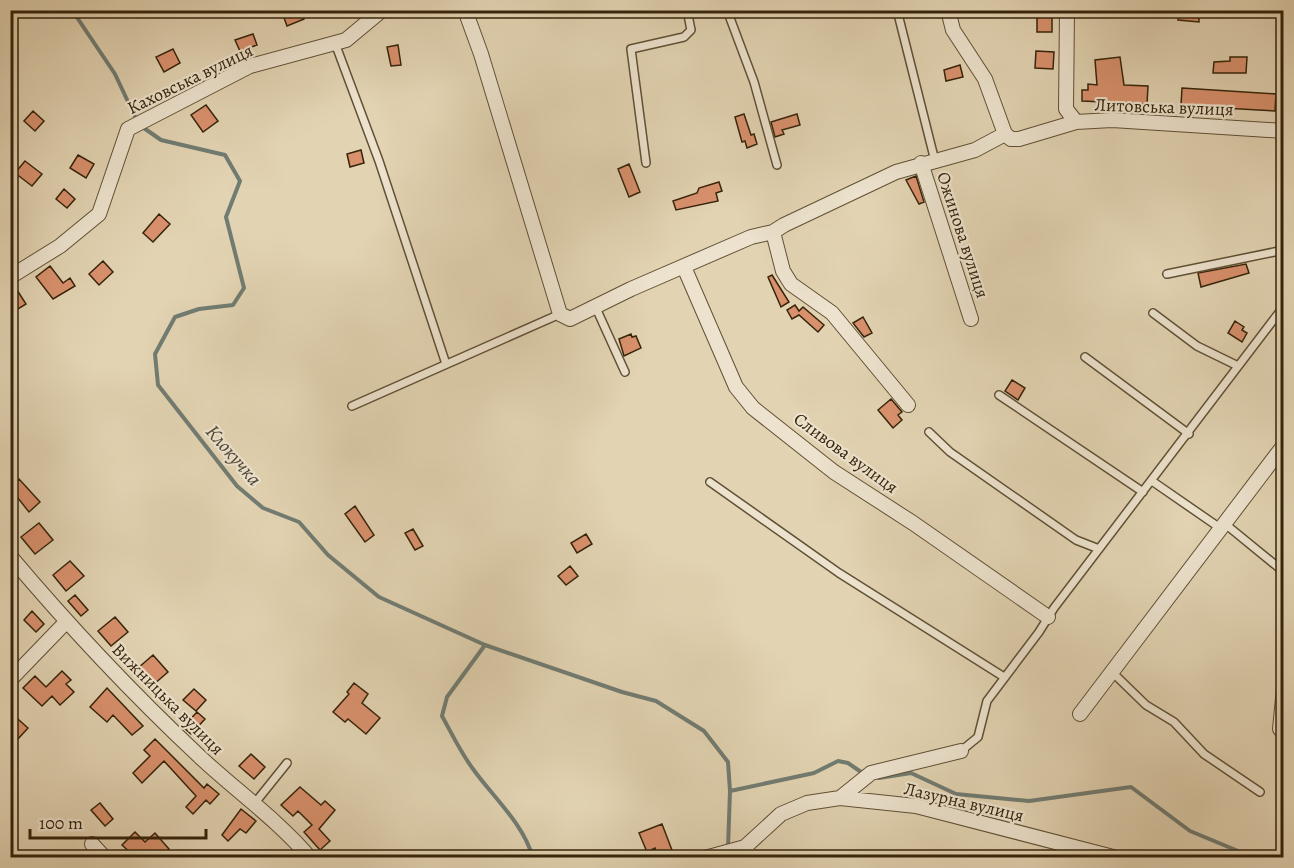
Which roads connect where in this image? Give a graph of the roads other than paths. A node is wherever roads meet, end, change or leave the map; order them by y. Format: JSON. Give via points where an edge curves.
{"nodes":[{"id":1,"x":382,"y":10,"type":"edge"},
{"id":2,"x":465,"y":10,"type":"edge"},
{"id":3,"x":687,"y":10,"type":"edge"},
{"id":4,"x":728,"y":10,"type":"edge"},
{"id":5,"x":897,"y":10,"type":"edge"},
{"id":6,"x":948,"y":10,"type":"edge"},
{"id":7,"x":1067,"y":10,"type":"edge"},
{"id":8,"x":335,"y":43,"type":"junction"},
{"id":9,"x":1076,"y":122,"type":"junction"},
{"id":10,"x":1284,"y":131,"type":"edge"},
{"id":11,"x":1005,"y":134,"type":"junction"},
{"id":12,"x":928,"y":162,"type":"junction"},
{"id":13,"x":646,"y":163,"type":"dead end"},
{"id":14,"x":777,"y":165,"type":"dead end"},
{"id":15,"x":773,"y":232,"type":"junction"},
{"id":16,"x":1284,"y":250,"type":"edge"},
{"id":17,"x":684,"y":267,"type":"junction"},
{"id":18,"x":1167,"y":274,"type":"dead end"},
{"id":19,"x":10,"y":277,"type":"edge"},
{"id":20,"x":1284,"y":306,"type":"edge"},
{"id":21,"x":596,"y":308,"type":"junction"},
{"id":22,"x":1153,"y":313,"type":"dead end"},
{"id":23,"x":560,"y":314,"type":"junction"},
{"id":24,"x":971,"y":319,"type":"dead end"},
{"id":25,"x":1085,"y":357,"type":"dead end"},
{"id":26,"x":446,"y":364,"type":"junction"},
{"id":27,"x":1238,"y":366,"type":"junction"},
{"id":28,"x":625,"y":372,"type":"dead end"},
{"id":29,"x":999,"y":395,"type":"dead end"},
{"id":30,"x":908,"y":405,"type":"dead end"},
{"id":31,"x":352,"y":406,"type":"dead end"},
{"id":32,"x":929,"y":432,"type":"dead end"},
{"id":33,"x":1189,"y":434,"type":"junction"},
{"id":34,"x":1284,"y":446,"type":"edge"},
{"id":35,"x":1152,"y":481,"type":"junction"},
{"id":36,"x":710,"y":482,"type":"dead end"},
{"id":37,"x":1143,"y":492,"type":"junction"},
{"id":38,"x":1222,"y":526,"type":"junction"},
{"id":39,"x":1099,"y":549,"type":"junction"},
{"id":40,"x":10,"y":556,"type":"edge"},
{"id":41,"x":1284,"y":572,"type":"edge"},
{"id":42,"x":1048,"y":617,"type":"junction"},
{"id":43,"x":66,"y":622,"type":"junction"},
{"id":44,"x":1111,"y":671,"type":"junction"},
{"id":45,"x":1004,"y":677,"type":"junction"},
{"id":46,"x":10,"y":680,"type":"edge"},
{"id":47,"x":1284,"y":688,"type":"edge"},
{"id":48,"x":1080,"y":714,"type":"dead end"},
{"id":49,"x":1284,"y":734,"type":"edge"},
{"id":50,"x":961,"y":751,"type":"joint"},
{"id":51,"x":287,"y":763,"type":"dead end"},
{"id":52,"x":1260,"y":792,"type":"dead end"},
{"id":53,"x":840,"y":798,"type":"junction"},
{"id":54,"x":254,"y":804,"type":"junction"},
{"id":55,"x":92,"y":844,"type":"dead end"},
{"id":56,"x":743,"y":852,"type":"edge"},
{"id":57,"x":712,"y":855,"type":"edge"},
{"id":58,"x":105,"y":858,"type":"edge"},
{"id":59,"x":310,"y":858,"type":"edge"},
{"id":60,"x":1117,"y":858,"type":"edge"}],
"edges":[{"from":1,"to":8,"type":"street","name":"Каховська вулиця","via":[[346,40]]},
{"from":2,"to":23,"type":"street"},
{"from":3,"to":13,"type":"lane","via":[[691,30],[684,37],[631,49]]},
{"from":4,"to":14,"type":"lane","via":[[754,82]]},
{"from":5,"to":12,"type":"lane"},
{"from":6,"to":11,"type":"street","via":[[953,30],[985,79]]},
{"from":7,"to":9,"type":"street","via":[[1066,109]]},
{"from":8,"to":19,"type":"street","name":"Каховська вулиця","via":[[250,66],[128,129],[99,214],[60,246]]},
{"from":8,"to":26,"type":"lane"},
{"from":9,"to":10,"type":"street","name":"Литовська вулиця","via":[[1148,120]]},
{"from":9,"to":11,"type":"street","name":"Литовська вулиця","via":[[1019,139]]},
{"from":11,"to":12,"type":"street","via":[[975,150]]},
{"from":12,"to":15,"type":"street","via":[[886,177]]},
{"from":12,"to":24,"type":"street","name":"Ожинова вулиця"},
{"from":15,"to":17,"type":"street","via":[[751,237]]},
{"from":15,"to":30,"type":"street","via":[[783,271],[791,284],[832,313]]},
{"from":16,"to":18,"type":"lane"},
{"from":17,"to":21,"type":"street"},
{"from":17,"to":42,"type":"street","name":"Сливова вулиця","via":[[736,387],[753,408],[834,472]]},
{"from":20,"to":27,"type":"lane"},
{"from":21,"to":23,"type":"street","via":[[570,319]]},
{"from":21,"to":28,"type":"lane"},
{"from":22,"to":27,"type":"lane","via":[[1197,346]]},
{"from":23,"to":26,"type":"lane"},
{"from":25,"to":33,"type":"lane"},
{"from":26,"to":31,"type":"lane"},
{"from":27,"to":33,"type":"lane"},
{"from":29,"to":37,"type":"lane"},
{"from":32,"to":39,"type":"lane","via":[[950,452],[1076,540]]},
{"from":33,"to":35,"type":"lane"},
{"from":34,"to":38,"type":"street"},
{"from":35,"to":37,"type":"lane"},
{"from":35,"to":38,"type":"lane"},
{"from":36,"to":45,"type":"lane","via":[[839,573]]},
{"from":37,"to":39,"type":"lane"},
{"from":38,"to":41,"type":"lane"},
{"from":38,"to":44,"type":"street"},
{"from":39,"to":42,"type":"lane"},
{"from":40,"to":43,"type":"street","name":"Вижницька вулиця"},
{"from":42,"to":45,"type":"lane"},
{"from":43,"to":46,"type":"street"},
{"from":43,"to":54,"type":"street","name":"Вижницька вулиця","via":[[199,756]]},
{"from":44,"to":48,"type":"street"},
{"from":44,"to":52,"type":"lane","via":[[1146,705],[1173,722],[1204,754]]},
{"from":45,"to":50,"type":"lane","via":[[987,701],[978,737]]},
{"from":47,"to":49,"type":"street","via":[[1280,729]]},
{"from":50,"to":53,"type":"street","via":[[866,775]]},
{"from":51,"to":54,"type":"lane"},
{"from":53,"to":56,"type":"street","name":"Лазурна вулиця","via":[[807,802],[781,814]]},
{"from":53,"to":60,"type":"street","name":"Лазурна вулиця","via":[[916,806]]},
{"from":54,"to":59,"type":"street","name":"Вижницька вулиця"},
{"from":55,"to":58,"type":"street"},
{"from":56,"to":57,"type":"street"}]}
